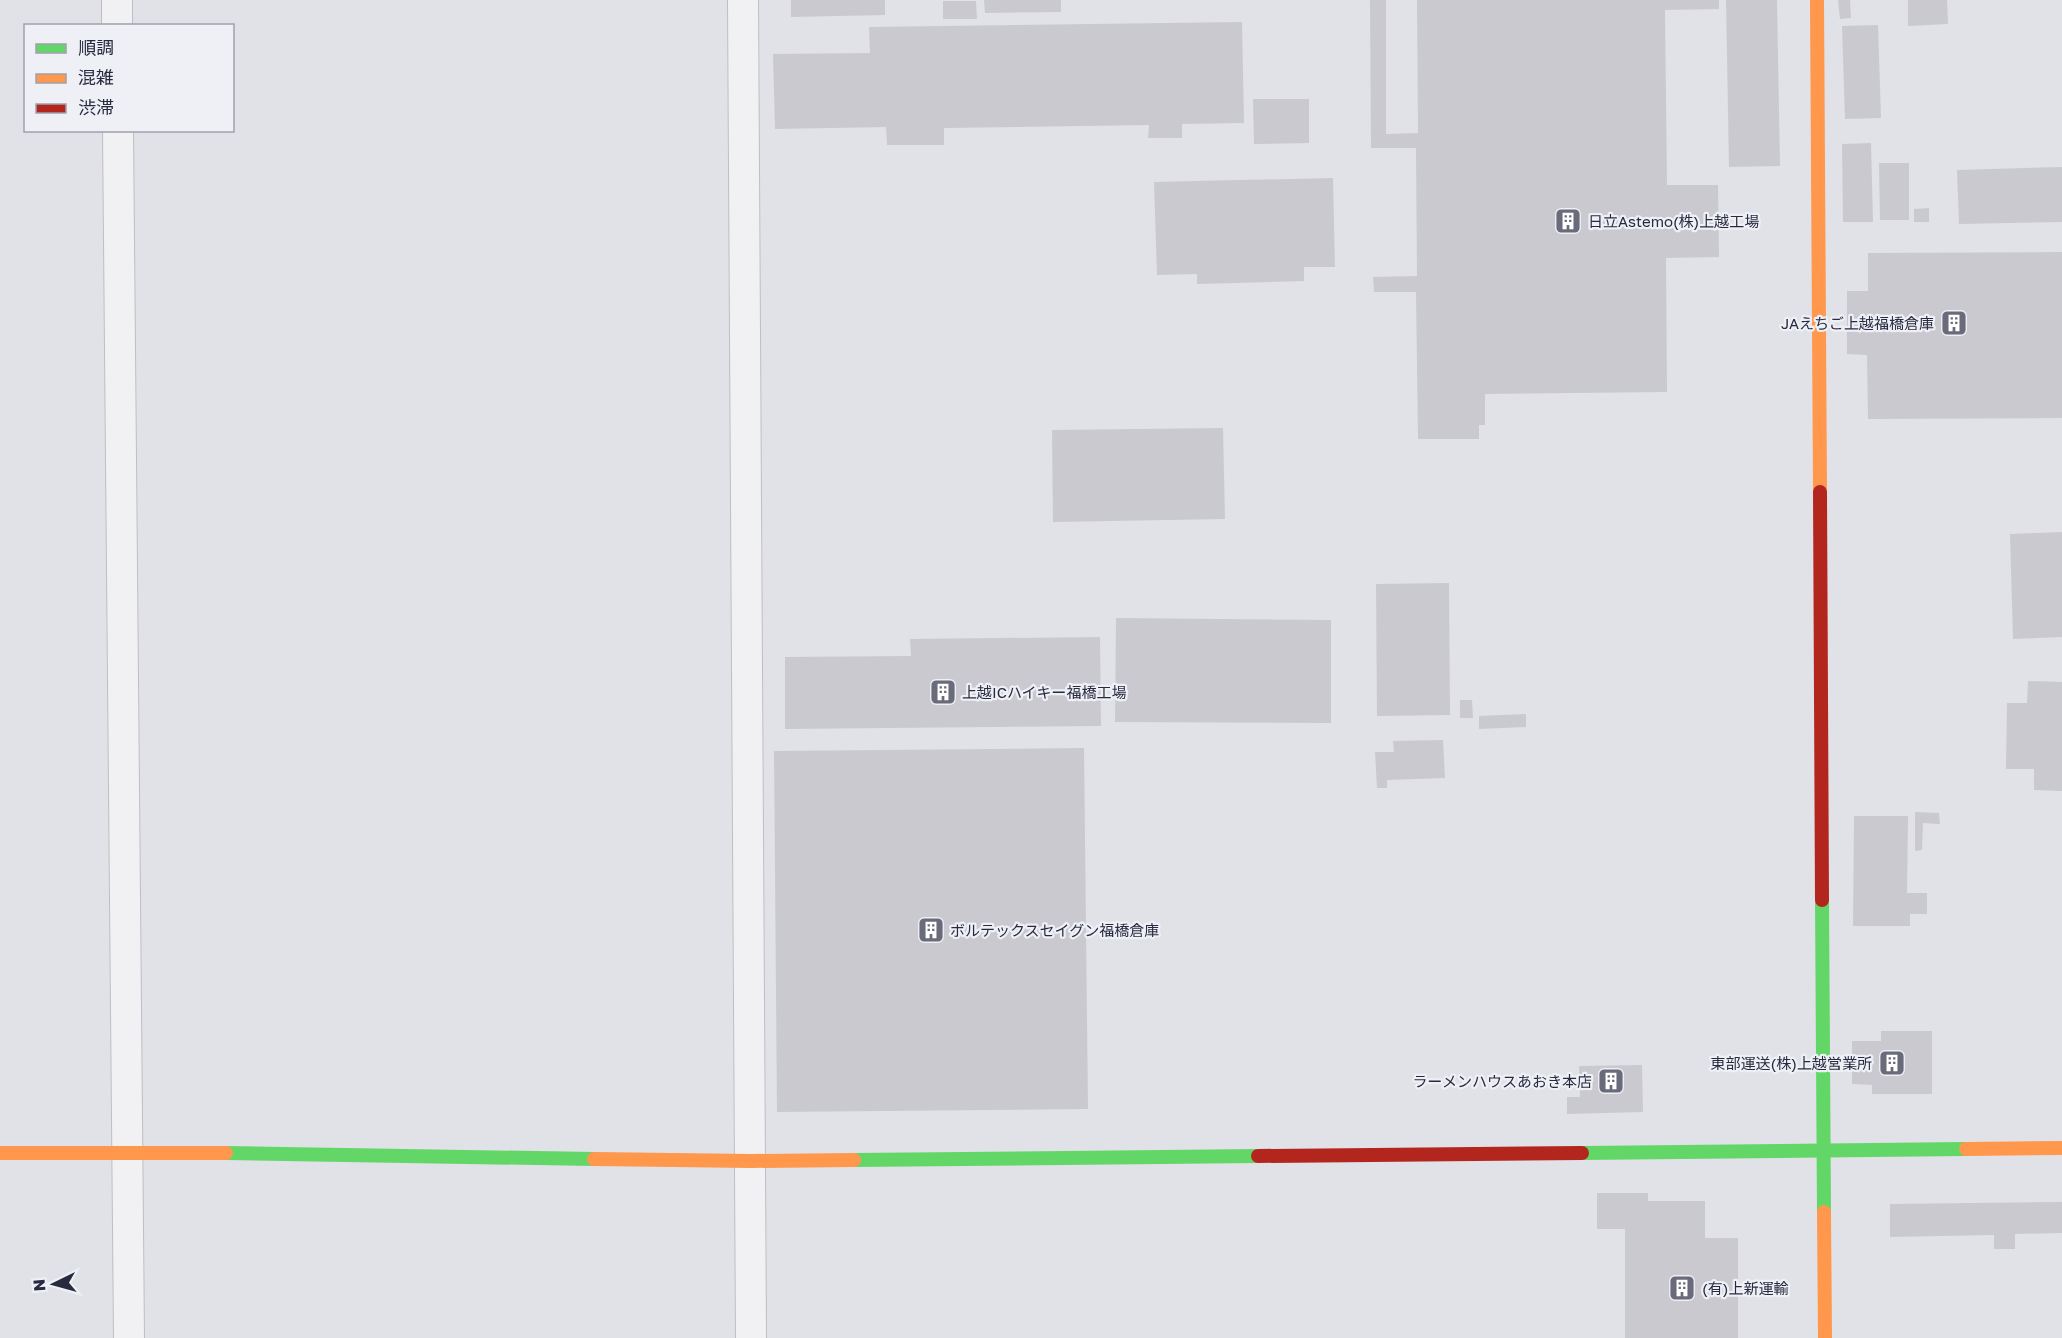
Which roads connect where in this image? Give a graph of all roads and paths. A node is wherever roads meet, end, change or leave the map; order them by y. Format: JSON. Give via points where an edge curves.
{"nodes":[{"id":1,"x":117,"y":0,"type":"edge"},
{"id":2,"x":743,"y":0,"type":"edge"},
{"id":3,"x":1817,"y":0,"type":"edge"},
{"id":4,"x":117,"y":24,"type":"edge"},
{"id":5,"x":118,"y":132,"type":"edge"},
{"id":6,"x":2062,"y":1148,"type":"edge"},
{"id":7,"x":1825,"y":1150,"type":"junction"},
{"id":8,"x":128,"y":1152,"type":"junction"},
{"id":9,"x":0,"y":1153,"type":"edge"},
{"id":10,"x":751,"y":1161,"type":"junction"},
{"id":11,"x":129,"y":1338,"type":"edge"},
{"id":12,"x":750,"y":1338,"type":"edge"},
{"id":13,"x":1825,"y":1338,"type":"edge"}],
"edges":[{"from":1,"to":4,"type":"street"},
{"from":2,"to":10,"type":"street"},
{"from":3,"to":7,"type":"street"},
{"from":5,"to":8,"type":"street"},
{"from":6,"to":7,"type":"street"},
{"from":7,"to":10,"type":"street"},
{"from":7,"to":13,"type":"street"},
{"from":8,"to":9,"type":"street"},
{"from":8,"to":10,"type":"street"},
{"from":8,"to":11,"type":"street"},
{"from":10,"to":12,"type":"street"}]}
